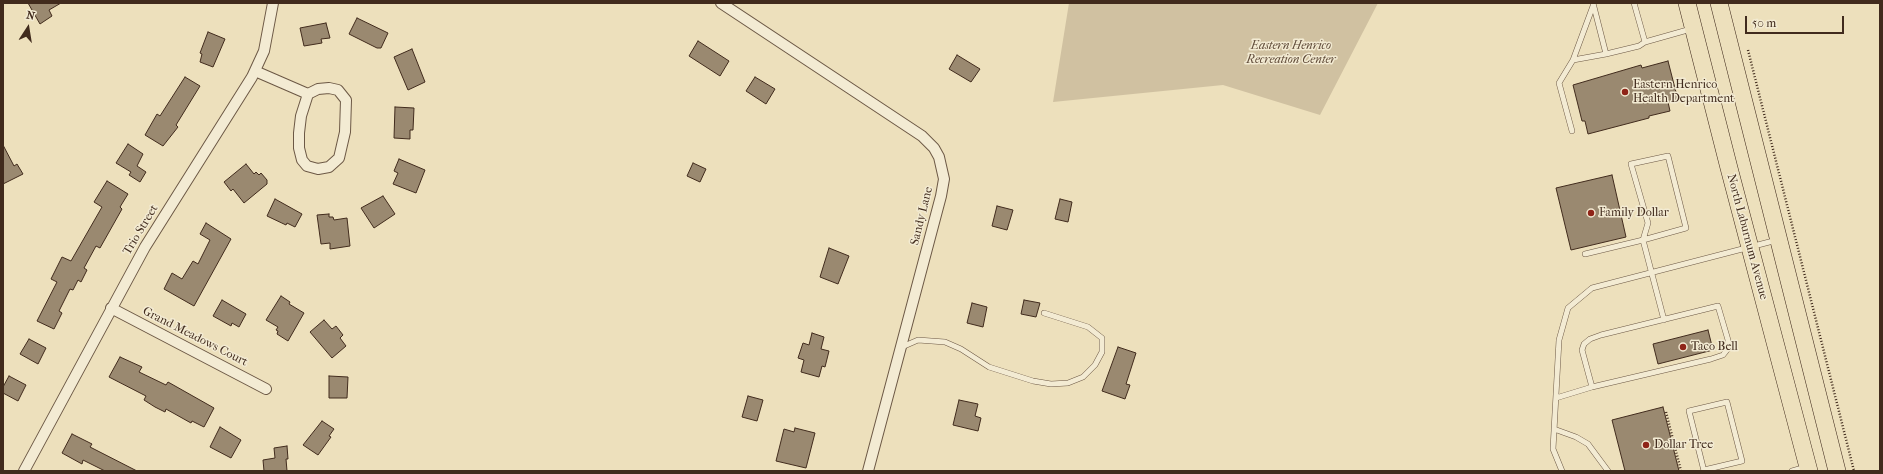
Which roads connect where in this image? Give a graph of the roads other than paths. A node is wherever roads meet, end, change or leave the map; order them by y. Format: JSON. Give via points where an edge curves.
{"nodes":[{"id":1,"x":273,"y":3,"type":"edge"},
{"id":2,"x":721,"y":3,"type":"edge"},
{"id":3,"x":1634,"y":3,"type":"edge"},
{"id":4,"x":1688,"y":3,"type":"edge"},
{"id":5,"x":1719,"y":3,"type":"edge"},
{"id":6,"x":1593,"y":4,"type":"edge"},
{"id":7,"x":1693,"y":28,"type":"junction"},
{"id":8,"x":1645,"y":42,"type":"junction"},
{"id":9,"x":1606,"y":54,"type":"junction"},
{"id":10,"x":1573,"y":60,"type":"junction"},
{"id":11,"x":255,"y":71,"type":"junction"},
{"id":12,"x":308,"y":94,"type":"junction"},
{"id":13,"x":1572,"y":131,"type":"dead end"},
{"id":14,"x":1780,"y":239,"type":"junction"},
{"id":15,"x":1643,"y":240,"type":"junction"},
{"id":16,"x":1750,"y":247,"type":"junction"},
{"id":17,"x":1584,"y":254,"type":"dead end"},
{"id":18,"x":1652,"y":273,"type":"junction"},
{"id":19,"x":111,"y":308,"type":"junction"},
{"id":20,"x":1044,"y":313,"type":"dead end"},
{"id":21,"x":1664,"y":320,"type":"junction"},
{"id":22,"x":901,"y":348,"type":"junction"},
{"id":23,"x":1592,"y":387,"type":"junction"},
{"id":24,"x":266,"y":389,"type":"dead end"},
{"id":25,"x":1556,"y":398,"type":"junction"},
{"id":26,"x":1554,"y":429,"type":"junction"},
{"id":27,"x":1803,"y":470,"type":"edge"},
{"id":28,"x":24,"y":471,"type":"edge"},
{"id":29,"x":868,"y":471,"type":"edge"},
{"id":30,"x":1562,"y":471,"type":"edge"},
{"id":31,"x":1608,"y":471,"type":"edge"},
{"id":32,"x":1704,"y":471,"type":"edge"},
{"id":33,"x":1837,"y":471,"type":"edge"}],
"edges":[{"from":1,"to":11,"type":"street","name":"Trio Street","via":[[264,51]]},
{"from":2,"to":22,"type":"street","name":"Sandy Lane","via":[[922,136],[939,157],[944,172],[942,196]]},
{"from":3,"to":8,"type":"lane"},
{"from":4,"to":7,"type":"main road","name":"North Laburnum Avenue"},
{"from":5,"to":14,"type":"main road"},
{"from":6,"to":9,"type":"lane"},
{"from":6,"to":10,"type":"lane"},
{"from":7,"to":8,"type":"lane"},
{"from":7,"to":16,"type":"main road","name":"North Laburnum Avenue"},
{"from":8,"to":9,"type":"lane","via":[[1639,46]]},
{"from":9,"to":10,"type":"lane"},
{"from":10,"to":13,"type":"lane","via":[[1559,83]]},
{"from":11,"to":12,"type":"street"},
{"from":11,"to":19,"type":"street","name":"Trio Street","via":[[145,247]]},
{"from":12,"to":12,"type":"street","via":[[318,89],[329,88],[338,90],[346,100],[345,132],[339,158],[329,167],[318,169],[307,166],[302,160],[299,132]]},
{"from":14,"to":16,"type":"lane"},
{"from":14,"to":33,"type":"main road"},
{"from":15,"to":15,"type":"lane","via":[[1686,228],[1668,156],[1631,164],[1648,223]]},
{"from":15,"to":17,"type":"lane"},
{"from":15,"to":18,"type":"lane"},
{"from":16,"to":18,"type":"lane"},
{"from":16,"to":27,"type":"main road","name":"North Laburnum Avenue"},
{"from":18,"to":21,"type":"lane"},
{"from":18,"to":25,"type":"lane","via":[[1592,288],[1568,308],[1559,340]]},
{"from":19,"to":24,"type":"street","name":"Grand Meadows Court"},
{"from":19,"to":28,"type":"street","name":"Trio Street"},
{"from":20,"to":22,"type":"lane","via":[[1088,326],[1102,338],[1102,352],[1095,365],[1083,377],[1068,383],[1033,381],[989,367],[945,342],[918,340]]},
{"from":21,"to":23,"type":"lane","via":[[1600,335],[1586,342],[1582,350]]},
{"from":21,"to":23,"type":"lane","via":[[1718,306],[1728,340],[1727,350],[1723,355]]},
{"from":22,"to":29,"type":"street","name":"Sandy Lane"},
{"from":23,"to":25,"type":"lane"},
{"from":25,"to":26,"type":"lane"},
{"from":26,"to":30,"type":"lane","via":[[1553,449]]},
{"from":26,"to":31,"type":"lane","via":[[1588,444]]},
{"from":32,"to":32,"type":"lane","via":[[1689,411],[1727,402],[1742,461]]}]}
